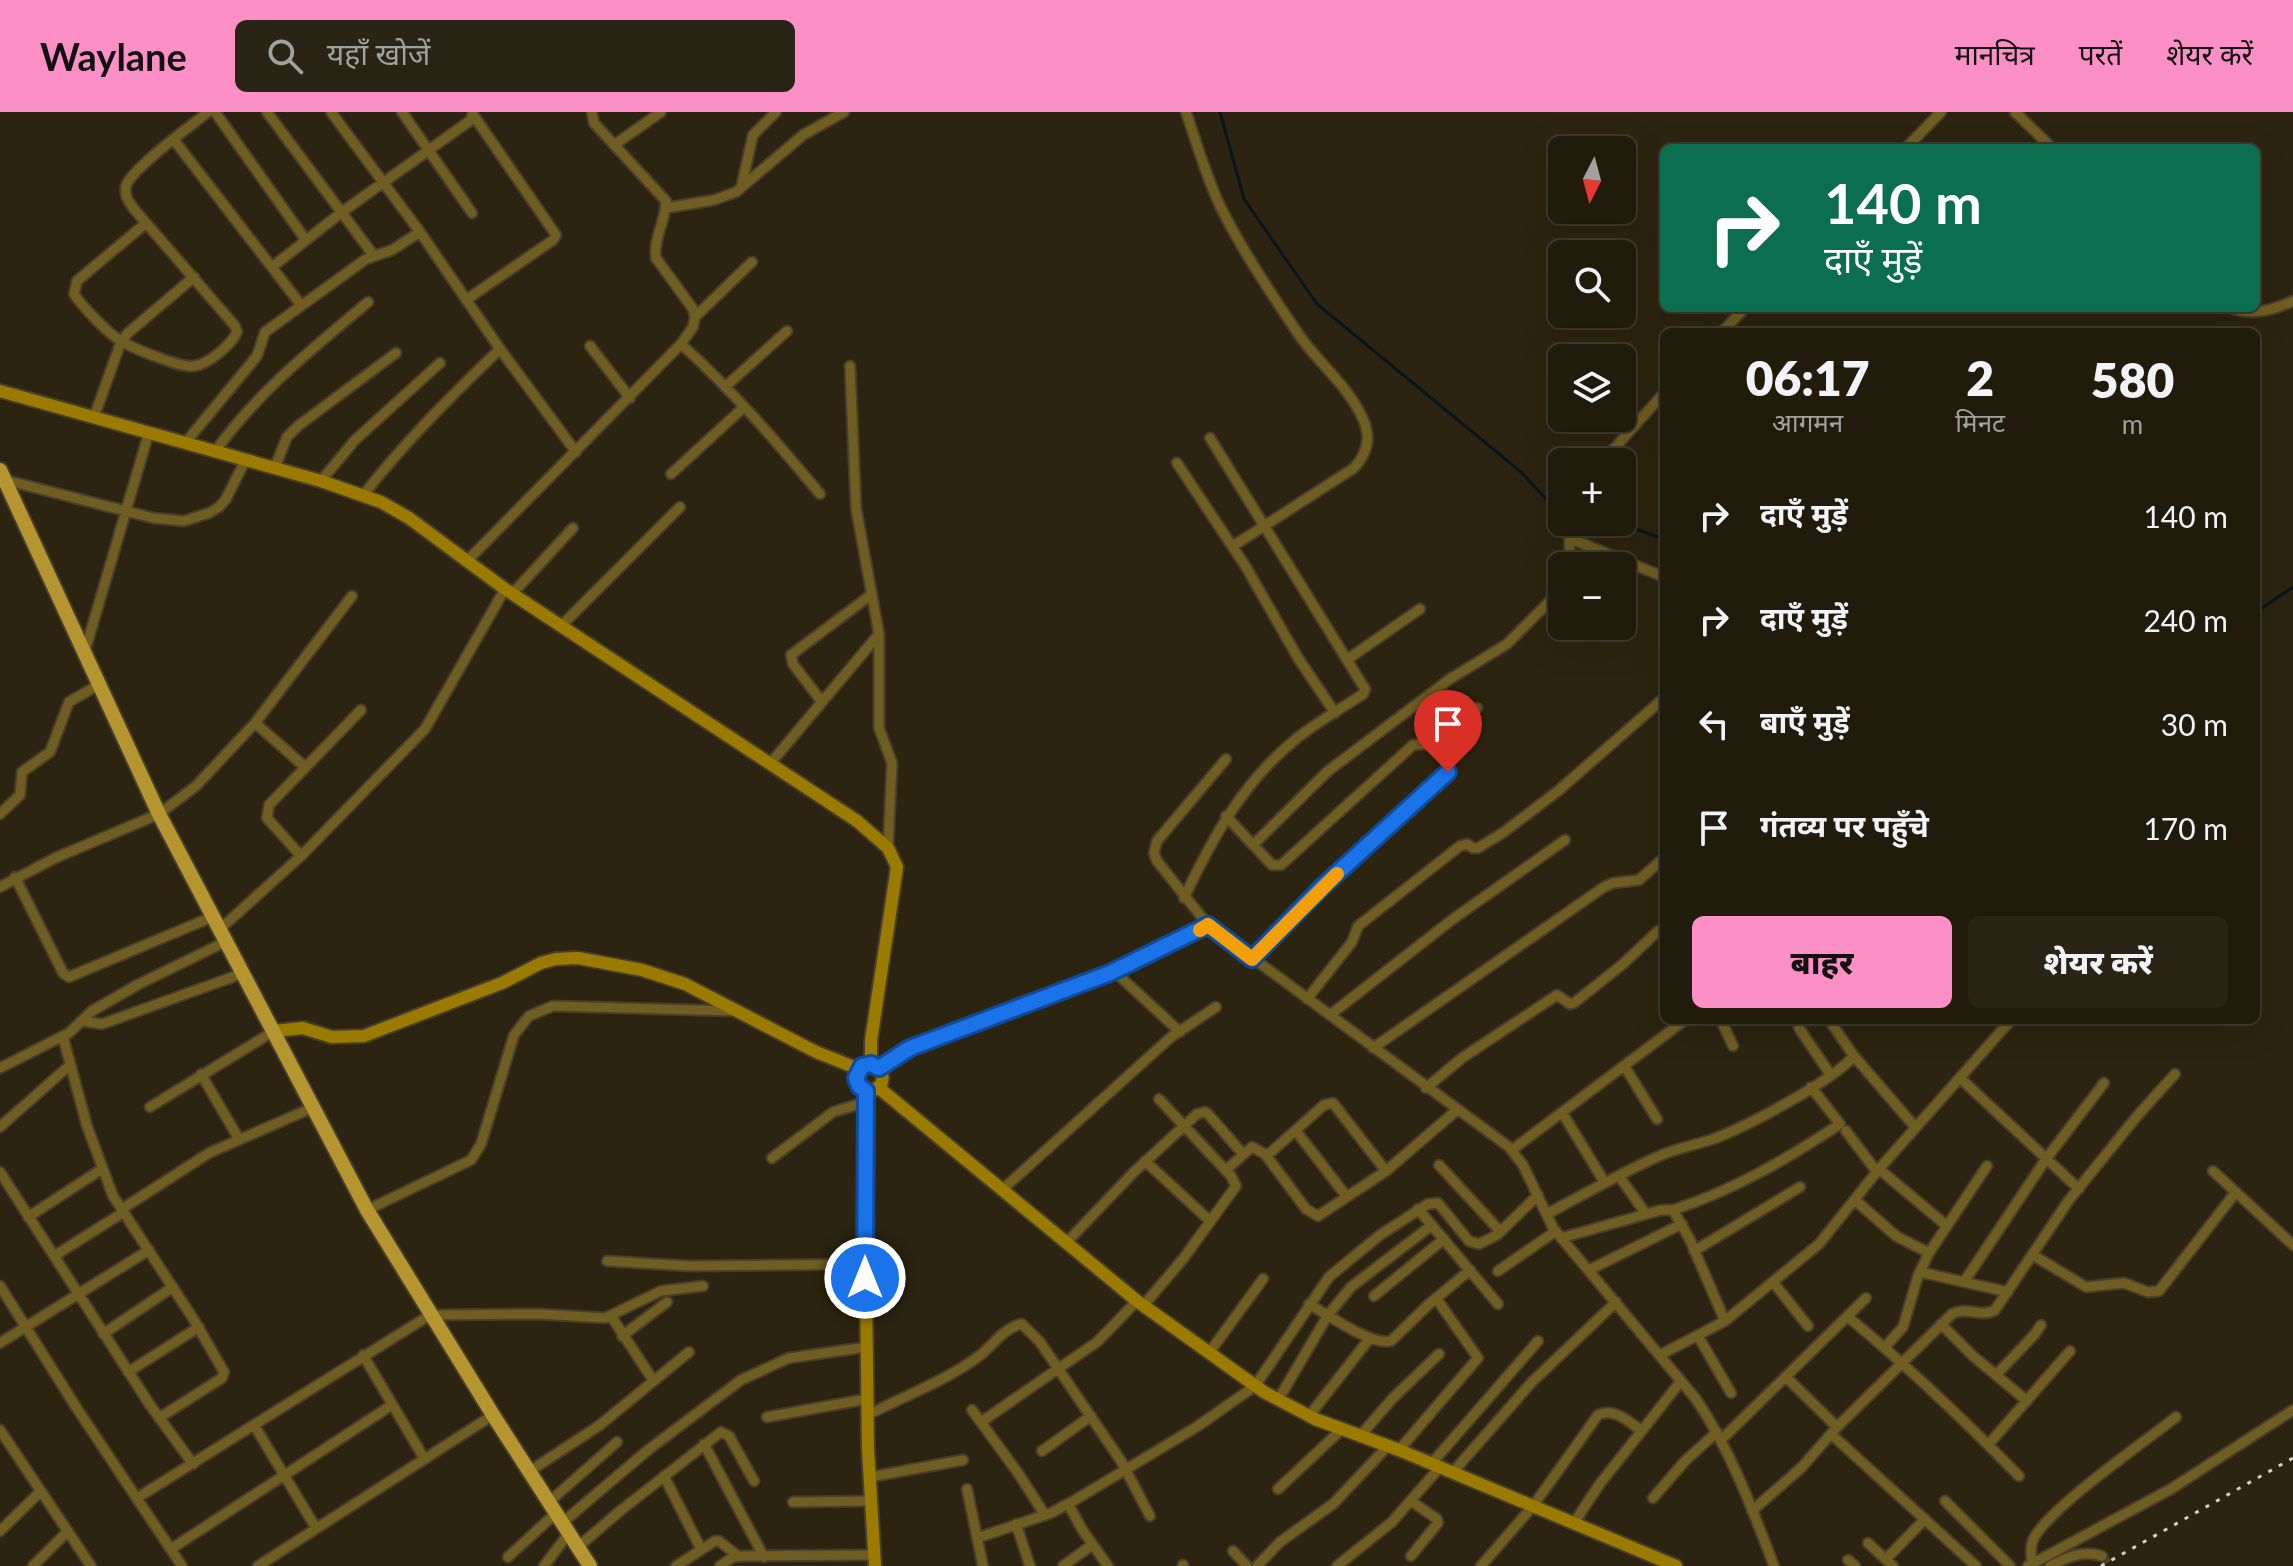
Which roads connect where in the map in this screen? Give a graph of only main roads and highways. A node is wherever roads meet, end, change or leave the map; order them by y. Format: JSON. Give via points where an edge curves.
{"nodes":[{"id":1,"x":3,"y":475,"type":"edge"},
{"id":2,"x":590,"y":1566,"type":"edge"}],
"edges":[{"from":1,"to":2,"type":"main road","via":[[159,814],[367,1210]]}]}
